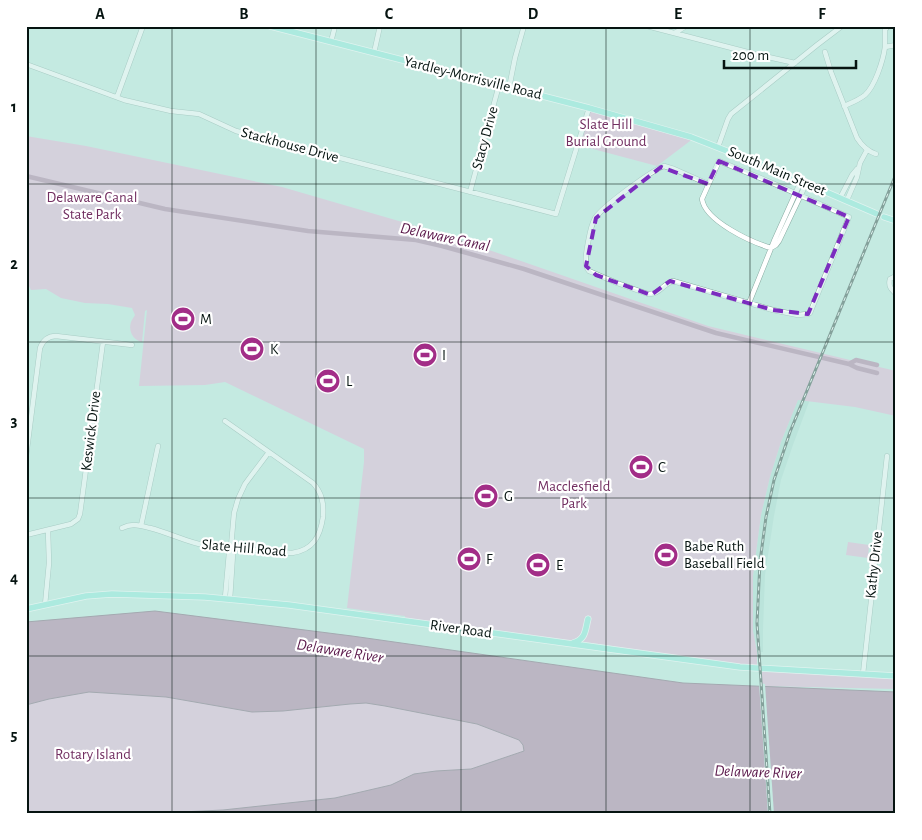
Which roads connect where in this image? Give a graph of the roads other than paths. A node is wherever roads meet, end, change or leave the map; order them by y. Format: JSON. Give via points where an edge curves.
{"nodes":[{"id":1,"x":143,"y":26,"type":"edge"},
{"id":2,"x":270,"y":26,"type":"edge"},
{"id":3,"x":335,"y":26,"type":"edge"},
{"id":4,"x":380,"y":26,"type":"edge"},
{"id":5,"x":524,"y":26,"type":"edge"},
{"id":6,"x":647,"y":26,"type":"edge"},
{"id":7,"x":686,"y":26,"type":"edge"},
{"id":8,"x":842,"y":26,"type":"edge"},
{"id":9,"x":888,"y":26,"type":"edge"},
{"id":10,"x":675,"y":33,"type":"junction"},
{"id":11,"x":331,"y":42,"type":"junction"},
{"id":12,"x":896,"y":45,"type":"edge"},
{"id":13,"x":885,"y":47,"type":"junction"},
{"id":14,"x":825,"y":52,"type":"dead end"},
{"id":15,"x":374,"y":53,"type":"junction"},
{"id":16,"x":795,"y":63,"type":"junction"},
{"id":17,"x":26,"y":64,"type":"edge"},
{"id":18,"x":499,"y":85,"type":"junction"},
{"id":19,"x":509,"y":88,"type":"junction"},
{"id":20,"x":117,"y":97,"type":"junction"},
{"id":21,"x":844,"y":106,"type":"junction"},
{"id":22,"x":589,"y":108,"type":"junction"},
{"id":23,"x":676,"y":132,"type":"joint"},
{"id":24,"x":718,"y":146,"type":"junction"},
{"id":25,"x":867,"y":150,"type":"junction"},
{"id":26,"x":876,"y":154,"type":"dead end"},
{"id":27,"x":858,"y":168,"type":"junction"},
{"id":28,"x":803,"y":182,"type":"junction"},
{"id":29,"x":708,"y":184,"type":"junction"},
{"id":30,"x":470,"y":192,"type":"junction"},
{"id":31,"x":797,"y":195,"type":"junction"},
{"id":32,"x":840,"y":198,"type":"junction"},
{"id":33,"x":847,"y":200,"type":"junction"},
{"id":34,"x":877,"y":214,"type":"dead end"},
{"id":35,"x":884,"y":216,"type":"dead end"},
{"id":36,"x":896,"y":221,"type":"edge"},
{"id":37,"x":771,"y":248,"type":"junction"},
{"id":38,"x":896,"y":276,"type":"edge"},
{"id":39,"x":896,"y":294,"type":"edge"},
{"id":40,"x":749,"y":303,"type":"junction"},
{"id":41,"x":103,"y":342,"type":"junction"},
{"id":42,"x":132,"y":345,"type":"dead end"},
{"id":43,"x":225,"y":421,"type":"dead end"},
{"id":44,"x":158,"y":446,"type":"dead end"},
{"id":45,"x":269,"y":452,"type":"junction"},
{"id":46,"x":887,"y":456,"type":"dead end"},
{"id":47,"x":26,"y":457,"type":"edge"},
{"id":48,"x":142,"y":526,"type":"junction"},
{"id":49,"x":122,"y":528,"type":"dead end"},
{"id":50,"x":48,"y":530,"type":"junction"},
{"id":51,"x":26,"y":535,"type":"edge"},
{"id":52,"x":231,"y":547,"type":"junction"},
{"id":53,"x":227,"y":598,"type":"junction"},
{"id":54,"x":45,"y":605,"type":"junction"},
{"id":55,"x":26,"y":610,"type":"edge"},
{"id":56,"x":571,"y":644,"type":"junction"},
{"id":57,"x":584,"y":646,"type":"junction"},
{"id":58,"x":862,"y":674,"type":"junction"},
{"id":59,"x":896,"y":676,"type":"edge"}],
"edges":[{"from":1,"to":20,"type":"street"},
{"from":2,"to":11,"type":"main road","name":"Yardley-Morrisville Road"},
{"from":3,"to":11,"type":"street"},
{"from":4,"to":15,"type":"street"},
{"from":5,"to":19,"type":"street"},
{"from":6,"to":10,"type":"street"},
{"from":7,"to":10,"type":"street"},
{"from":8,"to":16,"type":"street"},
{"from":9,"to":13,"type":"street"},
{"from":10,"to":16,"type":"street"},
{"from":11,"to":15,"type":"main road","name":"Yardley-Morrisville Road"},
{"from":12,"to":13,"type":"street"},
{"from":13,"to":21,"type":"street","via":[[867,93]]},
{"from":14,"to":21,"type":"street"},
{"from":15,"to":18,"type":"main road","name":"Yardley-Morrisville Road"},
{"from":16,"to":24,"type":"street","via":[[731,114]]},
{"from":17,"to":20,"type":"street","name":"Stackhouse Drive"},
{"from":18,"to":19,"type":"main road","name":"Yardley-Morrisville Road"},
{"from":18,"to":30,"type":"street","name":"Stacy Drive"},
{"from":19,"to":22,"type":"main road","name":"Yardley-Morrisville Road"},
{"from":20,"to":30,"type":"street","name":"Stackhouse Drive","via":[[171,111],[199,114],[236,131]]},
{"from":21,"to":25,"type":"street","via":[[852,128]]},
{"from":22,"to":23,"type":"main road","name":"Yardley-Morrisville Road"},
{"from":22,"to":30,"type":"street","name":"Stackhouse Drive","via":[[556,214]]},
{"from":23,"to":24,"type":"main road","name":"South Main Street"},
{"from":24,"to":28,"type":"main road","name":"South Main Street"},
{"from":25,"to":26,"type":"street"},
{"from":25,"to":27,"type":"street"},
{"from":27,"to":32,"type":"street"},
{"from":27,"to":33,"type":"street"},
{"from":28,"to":31,"type":"street"},
{"from":28,"to":32,"type":"main road","name":"South Main Street"},
{"from":29,"to":31,"type":"street","via":[[719,161]]},
{"from":29,"to":37,"type":"street","via":[[702,204],[709,212],[724,226]]},
{"from":29,"to":40,"type":"street","via":[[664,166],[650,174],[600,211],[590,233],[587,268],[596,275],[651,295],[673,282]]},
{"from":31,"to":37,"type":"street"},
{"from":31,"to":40,"type":"street","via":[[849,217],[810,313],[798,315]]},
{"from":32,"to":33,"type":"main road","name":"South Main Street"},
{"from":33,"to":34,"type":"main road","name":"South Main Street"},
{"from":35,"to":36,"type":"main road"},
{"from":37,"to":40,"type":"street"},
{"from":38,"to":39,"type":"street","via":[[890,279],[889,287]]},
{"from":41,"to":42,"type":"street"},
{"from":41,"to":47,"type":"street","via":[[56,336],[43,342]]},
{"from":41,"to":50,"type":"street","name":"Keswick Drive","via":[[80,514],[71,524]]},
{"from":43,"to":45,"type":"street","name":"Slate Hill Road"},
{"from":44,"to":48,"type":"street"},
{"from":45,"to":52,"type":"street","via":[[238,499]]},
{"from":45,"to":52,"type":"street","name":"Slate Hill Road","via":[[313,483],[320,492],[323,504],[318,536],[312,545],[296,552]]},
{"from":46,"to":58,"type":"street","name":"Kathy Drive"},
{"from":48,"to":49,"type":"street","name":"Slate Hill Road"},
{"from":48,"to":52,"type":"street","name":"Slate Hill Road","via":[[197,544]]},
{"from":50,"to":51,"type":"street"},
{"from":50,"to":54,"type":"street","via":[[50,563]]},
{"from":52,"to":53,"type":"street","via":[[233,554]]},
{"from":53,"to":54,"type":"main road","name":"River Road","via":[[112,594]]},
{"from":53,"to":56,"type":"main road","name":"River Road"},
{"from":54,"to":55,"type":"main road","name":"River Road"},
{"from":56,"to":57,"type":"main road","name":"River Road"},
{"from":56,"to":57,"type":"main road","via":[[582,638],[588,619]]},
{"from":57,"to":58,"type":"main road","name":"River Road","via":[[740,667]]},
{"from":58,"to":59,"type":"main road","name":"River Road"}]}
